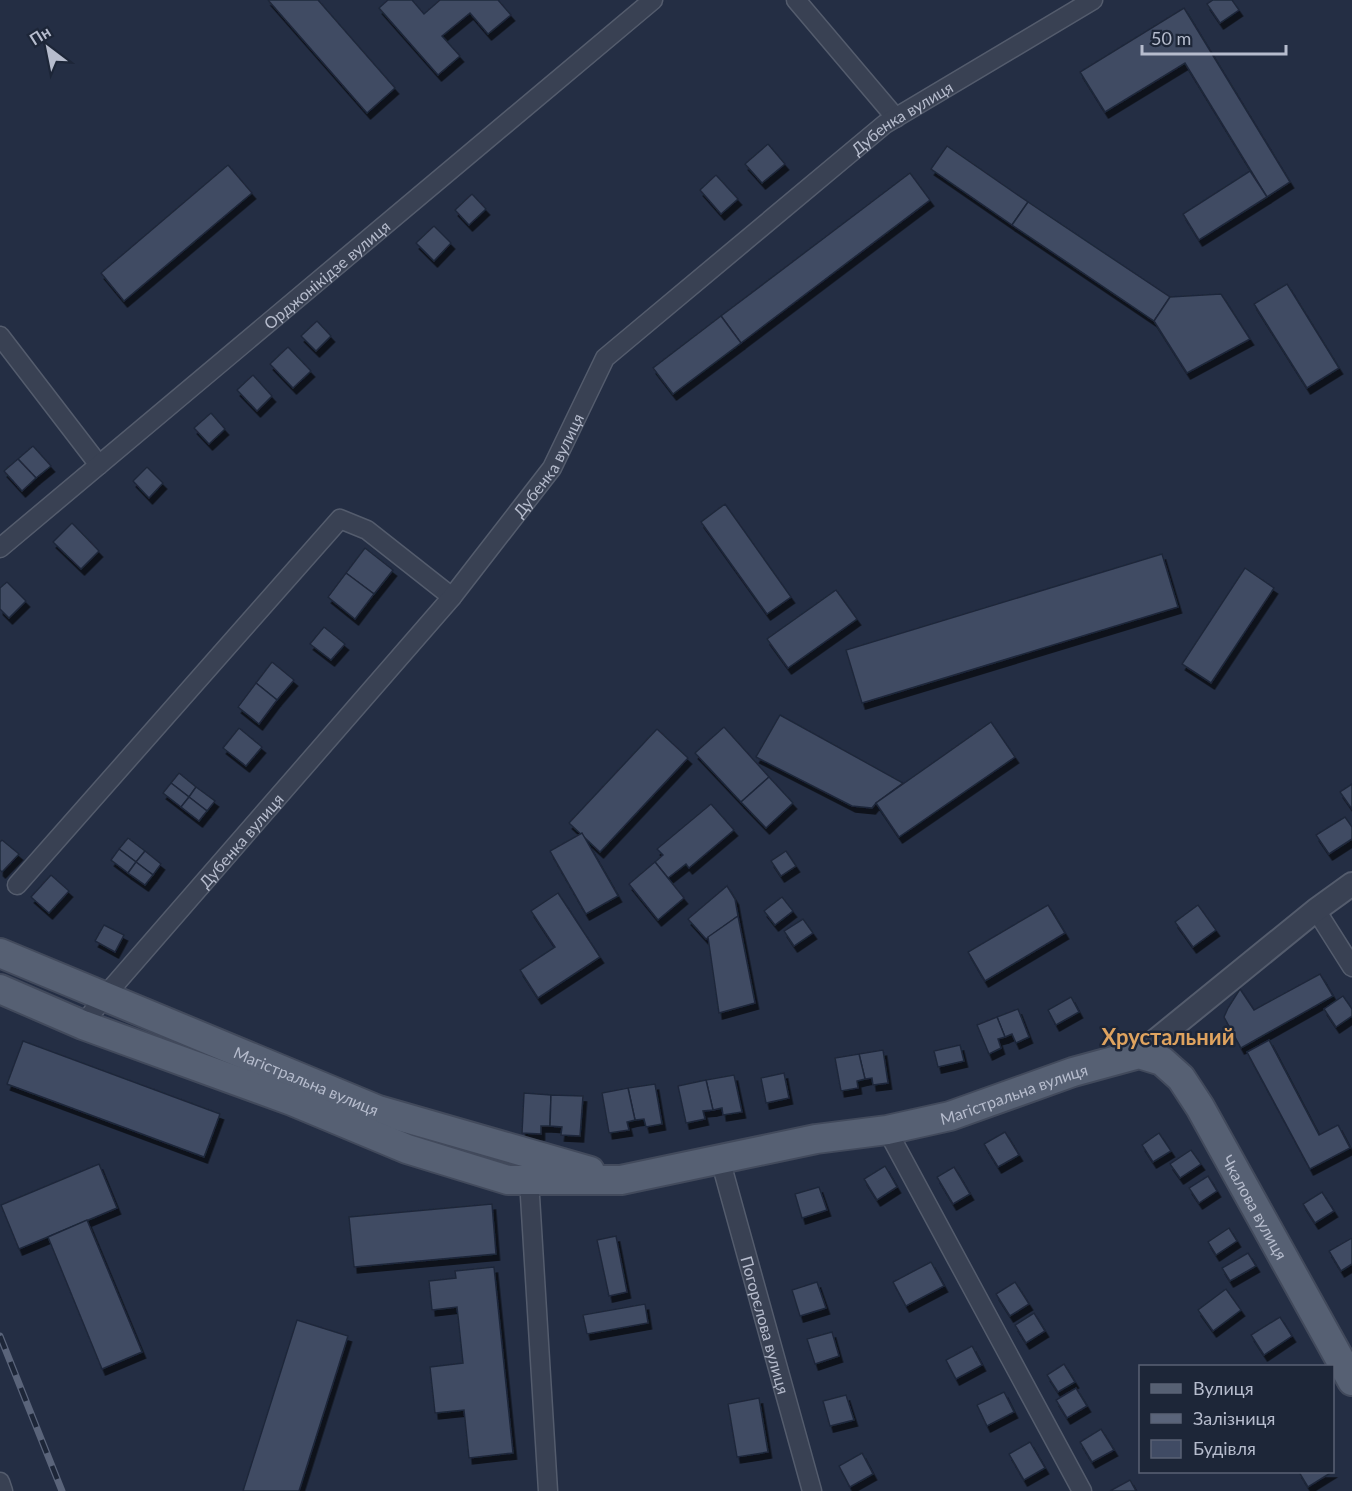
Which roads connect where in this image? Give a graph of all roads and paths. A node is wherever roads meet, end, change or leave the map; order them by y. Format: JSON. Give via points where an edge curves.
{"nodes":[{"id":1,"x":653,"y":0,"type":"edge"},
{"id":2,"x":796,"y":0,"type":"edge"},
{"id":3,"x":1093,"y":0,"type":"edge"},
{"id":4,"x":896,"y":118,"type":"junction"},
{"id":5,"x":0,"y":336,"type":"edge"},
{"id":6,"x":99,"y":465,"type":"junction"},
{"id":7,"x":0,"y":548,"type":"edge"},
{"id":8,"x":452,"y":597,"type":"junction"},
{"id":9,"x":1352,"y":884,"type":"edge"},
{"id":10,"x":17,"y":885,"type":"dead end"},
{"id":11,"x":1316,"y":910,"type":"junction"},
{"id":12,"x":0,"y":953,"type":"edge"},
{"id":13,"x":1352,"y":967,"type":"edge"},
{"id":14,"x":0,"y":989,"type":"edge"},
{"id":15,"x":104,"y":998,"type":"junction"},
{"id":16,"x":83,"y":1025,"type":"junction"},
{"id":17,"x":1139,"y":1054,"type":"junction"},
{"id":18,"x":887,"y":1130,"type":"junction"},
{"id":19,"x":720,"y":1159,"type":"junction"},
{"id":20,"x":529,"y":1180,"type":"junction"},
{"id":21,"x":621,"y":1180,"type":"junction"},
{"id":22,"x":1352,"y":1381,"type":"edge"},
{"id":23,"x":0,"y":1482,"type":"edge"},
{"id":24,"x":3,"y":1491,"type":"edge"},
{"id":25,"x":548,"y":1491,"type":"edge"},
{"id":26,"x":812,"y":1491,"type":"edge"},
{"id":27,"x":1082,"y":1491,"type":"edge"}],
"edges":[{"from":1,"to":6,"type":"street","name":"Орджонікідзе вулиця"},
{"from":2,"to":4,"type":"street"},
{"from":3,"to":4,"type":"street","name":"Дубенка вулиця"},
{"from":4,"to":8,"type":"street","name":"Дубенка вулиця","via":[[605,358],[552,468]]},
{"from":5,"to":6,"type":"street"},
{"from":6,"to":7,"type":"street","name":"Орджонікідзе вулиця"},
{"from":8,"to":10,"type":"street","via":[[367,530],[340,519]]},
{"from":8,"to":15,"type":"street","name":"Дубенка вулиця"},
{"from":9,"to":11,"type":"street","name":"Магістральна вулиця"},
{"from":11,"to":13,"type":"street"},
{"from":11,"to":17,"type":"street","name":"Магістральна вулиця"},
{"from":12,"to":15,"type":"main road","name":"Магістральна вулиця"},
{"from":14,"to":16,"type":"main road","name":"Магістральна вулиця"},
{"from":15,"to":16,"type":"street","name":"Дубенка вулиця"},
{"from":15,"to":21,"type":"main road","name":"Магістральна вулиця","via":[[378,1110]]},
{"from":16,"to":20,"type":"main road","name":"Магістральна вулиця","via":[[292,1101],[407,1149],[508,1180]]},
{"from":17,"to":18,"type":"main road","name":"Магістральна вулиця","via":[[1073,1072],[950,1116]]},
{"from":17,"to":22,"type":"main road","name":"Чкалова вулиця","via":[[1162,1061],[1181,1078]]},
{"from":18,"to":19,"type":"main road","name":"Магістральна вулиця","via":[[816,1139]]},
{"from":18,"to":27,"type":"street"},
{"from":19,"to":21,"type":"main road","name":"Магістральна вулиця"},
{"from":19,"to":26,"type":"street","name":"Погорєлова вулиця"},
{"from":20,"to":21,"type":"main road","name":"Магістральна вулиця"},
{"from":20,"to":25,"type":"street"},
{"from":23,"to":24,"type":"street"}]}
